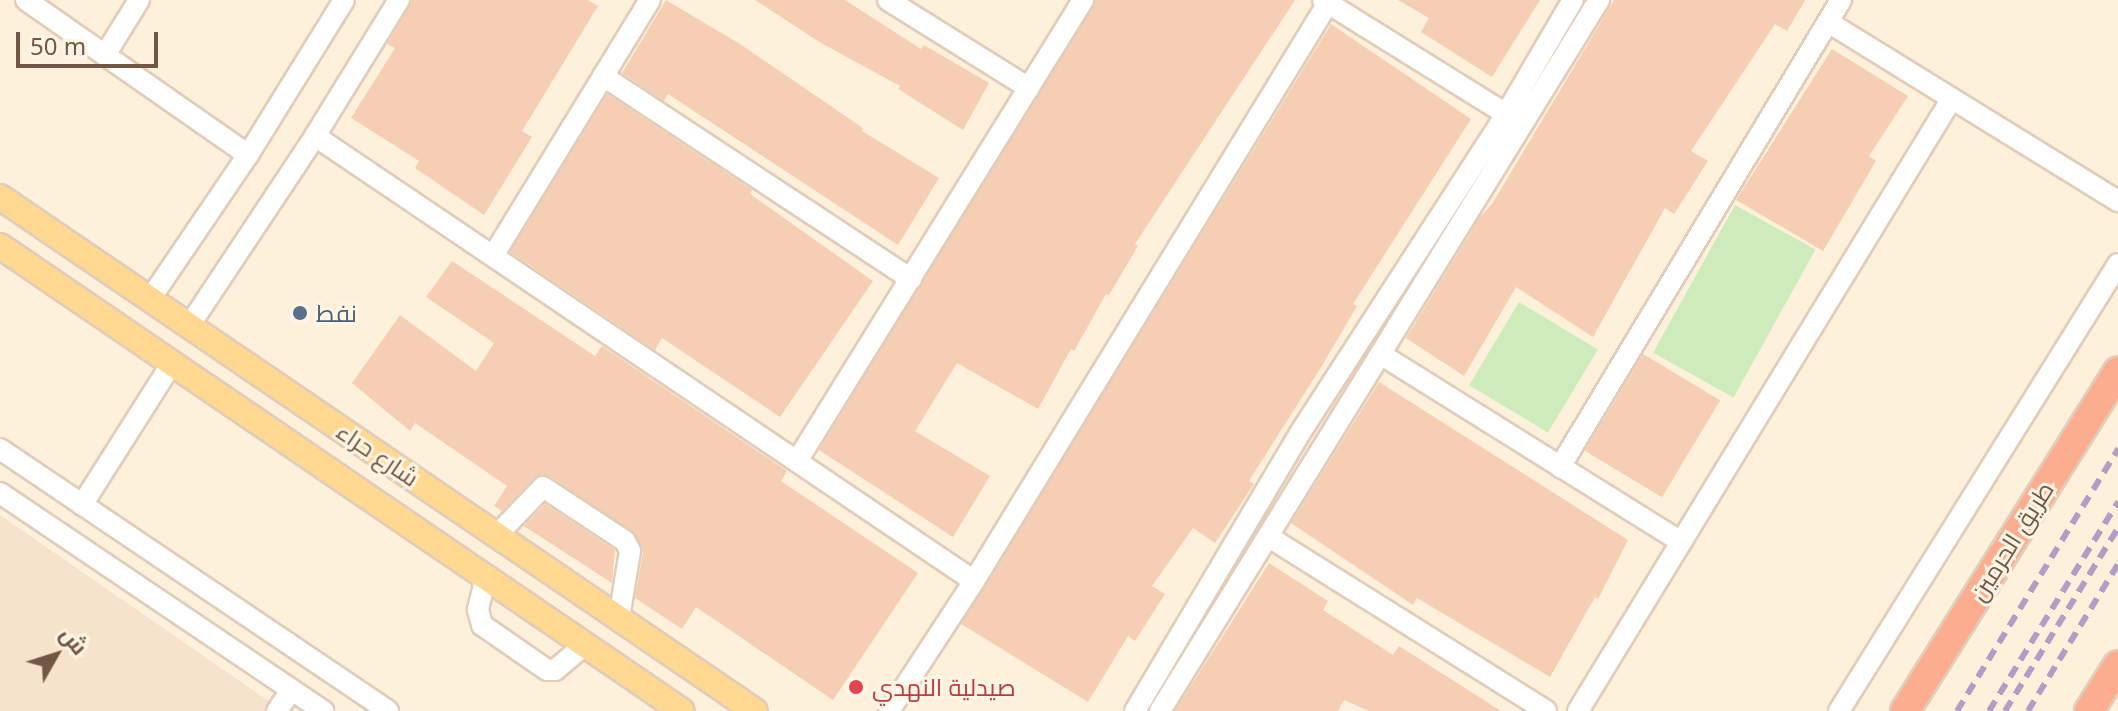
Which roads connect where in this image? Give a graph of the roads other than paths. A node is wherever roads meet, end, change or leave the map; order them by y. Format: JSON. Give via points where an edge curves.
{"nodes":[{"id":1,"x":26,"y":0,"type":"edge"},
{"id":2,"x":139,"y":0,"type":"edge"},
{"id":3,"x":344,"y":0,"type":"edge"},
{"id":4,"x":399,"y":0,"type":"edge"},
{"id":5,"x":650,"y":0,"type":"edge"},
{"id":6,"x":888,"y":0,"type":"edge"},
{"id":7,"x":1083,"y":0,"type":"edge"},
{"id":8,"x":1573,"y":0,"type":"edge"},
{"id":9,"x":1599,"y":0,"type":"edge"},
{"id":10,"x":1841,"y":0,"type":"edge"},
{"id":11,"x":1325,"y":2,"type":"edge"},
{"id":12,"x":1828,"y":22,"type":"junction"},
{"id":13,"x":105,"y":55,"type":"junction"},
{"id":14,"x":603,"y":76,"type":"junction"},
{"id":15,"x":1029,"y":88,"type":"junction"},
{"id":16,"x":1951,"y":100,"type":"junction"},
{"id":17,"x":1506,"y":114,"type":"junction"},
{"id":18,"x":315,"y":136,"type":"junction"},
{"id":19,"x":248,"y":155,"type":"junction"},
{"id":20,"x":0,"y":197,"type":"edge"},
{"id":21,"x":2118,"y":201,"type":"edge"},
{"id":22,"x":0,"y":246,"type":"edge"},
{"id":23,"x":493,"y":256,"type":"junction"},
{"id":24,"x":2118,"y":264,"type":"edge"},
{"id":25,"x":911,"y":279,"type":"junction"},
{"id":26,"x":150,"y":299,"type":"junction"},
{"id":27,"x":189,"y":326,"type":"junction"},
{"id":28,"x":1382,"y":355,"type":"junction"},
{"id":29,"x":172,"y":363,"type":"junction"},
{"id":30,"x":2118,"y":368,"type":"edge"},
{"id":31,"x":1300,"y":433,"type":"junction"},
{"id":32,"x":1326,"y":446,"type":"junction"},
{"id":33,"x":0,"y":449,"type":"edge"},
{"id":34,"x":797,"y":461,"type":"junction"},
{"id":35,"x":1560,"y":467,"type":"junction"},
{"id":36,"x":0,"y":493,"type":"edge"},
{"id":37,"x":82,"y":505,"type":"junction"},
{"id":38,"x":497,"y":535,"type":"junction"},
{"id":39,"x":1269,"y":537,"type":"junction"},
{"id":40,"x":1681,"y":542,"type":"junction"},
{"id":41,"x":486,"y":577,"type":"junction"},
{"id":42,"x":974,"y":581,"type":"junction"},
{"id":43,"x":619,"y":618,"type":"junction"},
{"id":44,"x":585,"y":645,"type":"junction"},
{"id":45,"x":2118,"y":665,"type":"edge"},
{"id":46,"x":291,"y":690,"type":"junction"},
{"id":47,"x":678,"y":710,"type":"edge"},
{"id":48,"x":277,"y":711,"type":"edge"},
{"id":49,"x":323,"y":711,"type":"edge"},
{"id":50,"x":388,"y":711,"type":"edge"},
{"id":51,"x":755,"y":711,"type":"edge"},
{"id":52,"x":889,"y":711,"type":"edge"},
{"id":53,"x":1135,"y":711,"type":"edge"},
{"id":54,"x":1160,"y":711,"type":"edge"},
{"id":55,"x":1546,"y":711,"type":"edge"},
{"id":56,"x":1578,"y":711,"type":"edge"},
{"id":57,"x":1839,"y":711,"type":"edge"},
{"id":58,"x":1905,"y":711,"type":"edge"},
{"id":59,"x":2089,"y":711,"type":"edge"}],
"edges":[{"from":1,"to":13,"type":"street"},
{"from":2,"to":13,"type":"street"},
{"from":3,"to":19,"type":"street"},
{"from":4,"to":18,"type":"street"},
{"from":5,"to":14,"type":"street"},
{"from":6,"to":15,"type":"street"},
{"from":7,"to":15,"type":"street"},
{"from":8,"to":17,"type":"street"},
{"from":9,"to":28,"type":"street"},
{"from":10,"to":12,"type":"street"},
{"from":11,"to":17,"type":"street"},
{"from":11,"to":42,"type":"street"},
{"from":12,"to":16,"type":"street"},
{"from":12,"to":35,"type":"street"},
{"from":13,"to":19,"type":"street"},
{"from":14,"to":23,"type":"street"},
{"from":14,"to":25,"type":"street"},
{"from":15,"to":25,"type":"street"},
{"from":16,"to":21,"type":"street"},
{"from":16,"to":40,"type":"street"},
{"from":17,"to":31,"type":"street"},
{"from":18,"to":23,"type":"street"},
{"from":18,"to":27,"type":"street"},
{"from":19,"to":26,"type":"street"},
{"from":20,"to":26,"type":"main road","name":"شارع حراء"},
{"from":22,"to":29,"type":"main road","name":"شارع حراء"},
{"from":23,"to":34,"type":"street"},
{"from":24,"to":57,"type":"street"},
{"from":25,"to":34,"type":"street"},
{"from":26,"to":27,"type":"main road","name":"شارع حراء"},
{"from":27,"to":38,"type":"main road","name":"شارع حراء"},
{"from":28,"to":32,"type":"street"},
{"from":28,"to":35,"type":"street"},
{"from":29,"to":37,"type":"street"},
{"from":29,"to":41,"type":"main road","name":"شارع حراء"},
{"from":30,"to":58,"type":"highway","name":"طريق الحرمين"},
{"from":31,"to":32,"type":"street"},
{"from":31,"to":53,"type":"street"},
{"from":32,"to":39,"type":"street"},
{"from":33,"to":37,"type":"street"},
{"from":34,"to":42,"type":"street"},
{"from":35,"to":40,"type":"street"},
{"from":36,"to":46,"type":"street"},
{"from":37,"to":50,"type":"street"},
{"from":38,"to":43,"type":"main road","name":"شارع حراء"},
{"from":38,"to":43,"type":"street","via":[[543,487],[625,541],[630,551]]},
{"from":39,"to":54,"type":"street"},
{"from":39,"to":55,"type":"street"},
{"from":40,"to":56,"type":"street"},
{"from":41,"to":44,"type":"main road","name":"شارع حراء"},
{"from":41,"to":44,"type":"street","via":[[478,610],[482,625],[547,670],[555,670]]},
{"from":42,"to":52,"type":"street"},
{"from":43,"to":51,"type":"main road","name":"شارع حراء"},
{"from":44,"to":47,"type":"main road","name":"شارع حراء"},
{"from":45,"to":59,"type":"highway"},
{"from":46,"to":48,"type":"street"},
{"from":46,"to":49,"type":"street"}]}
